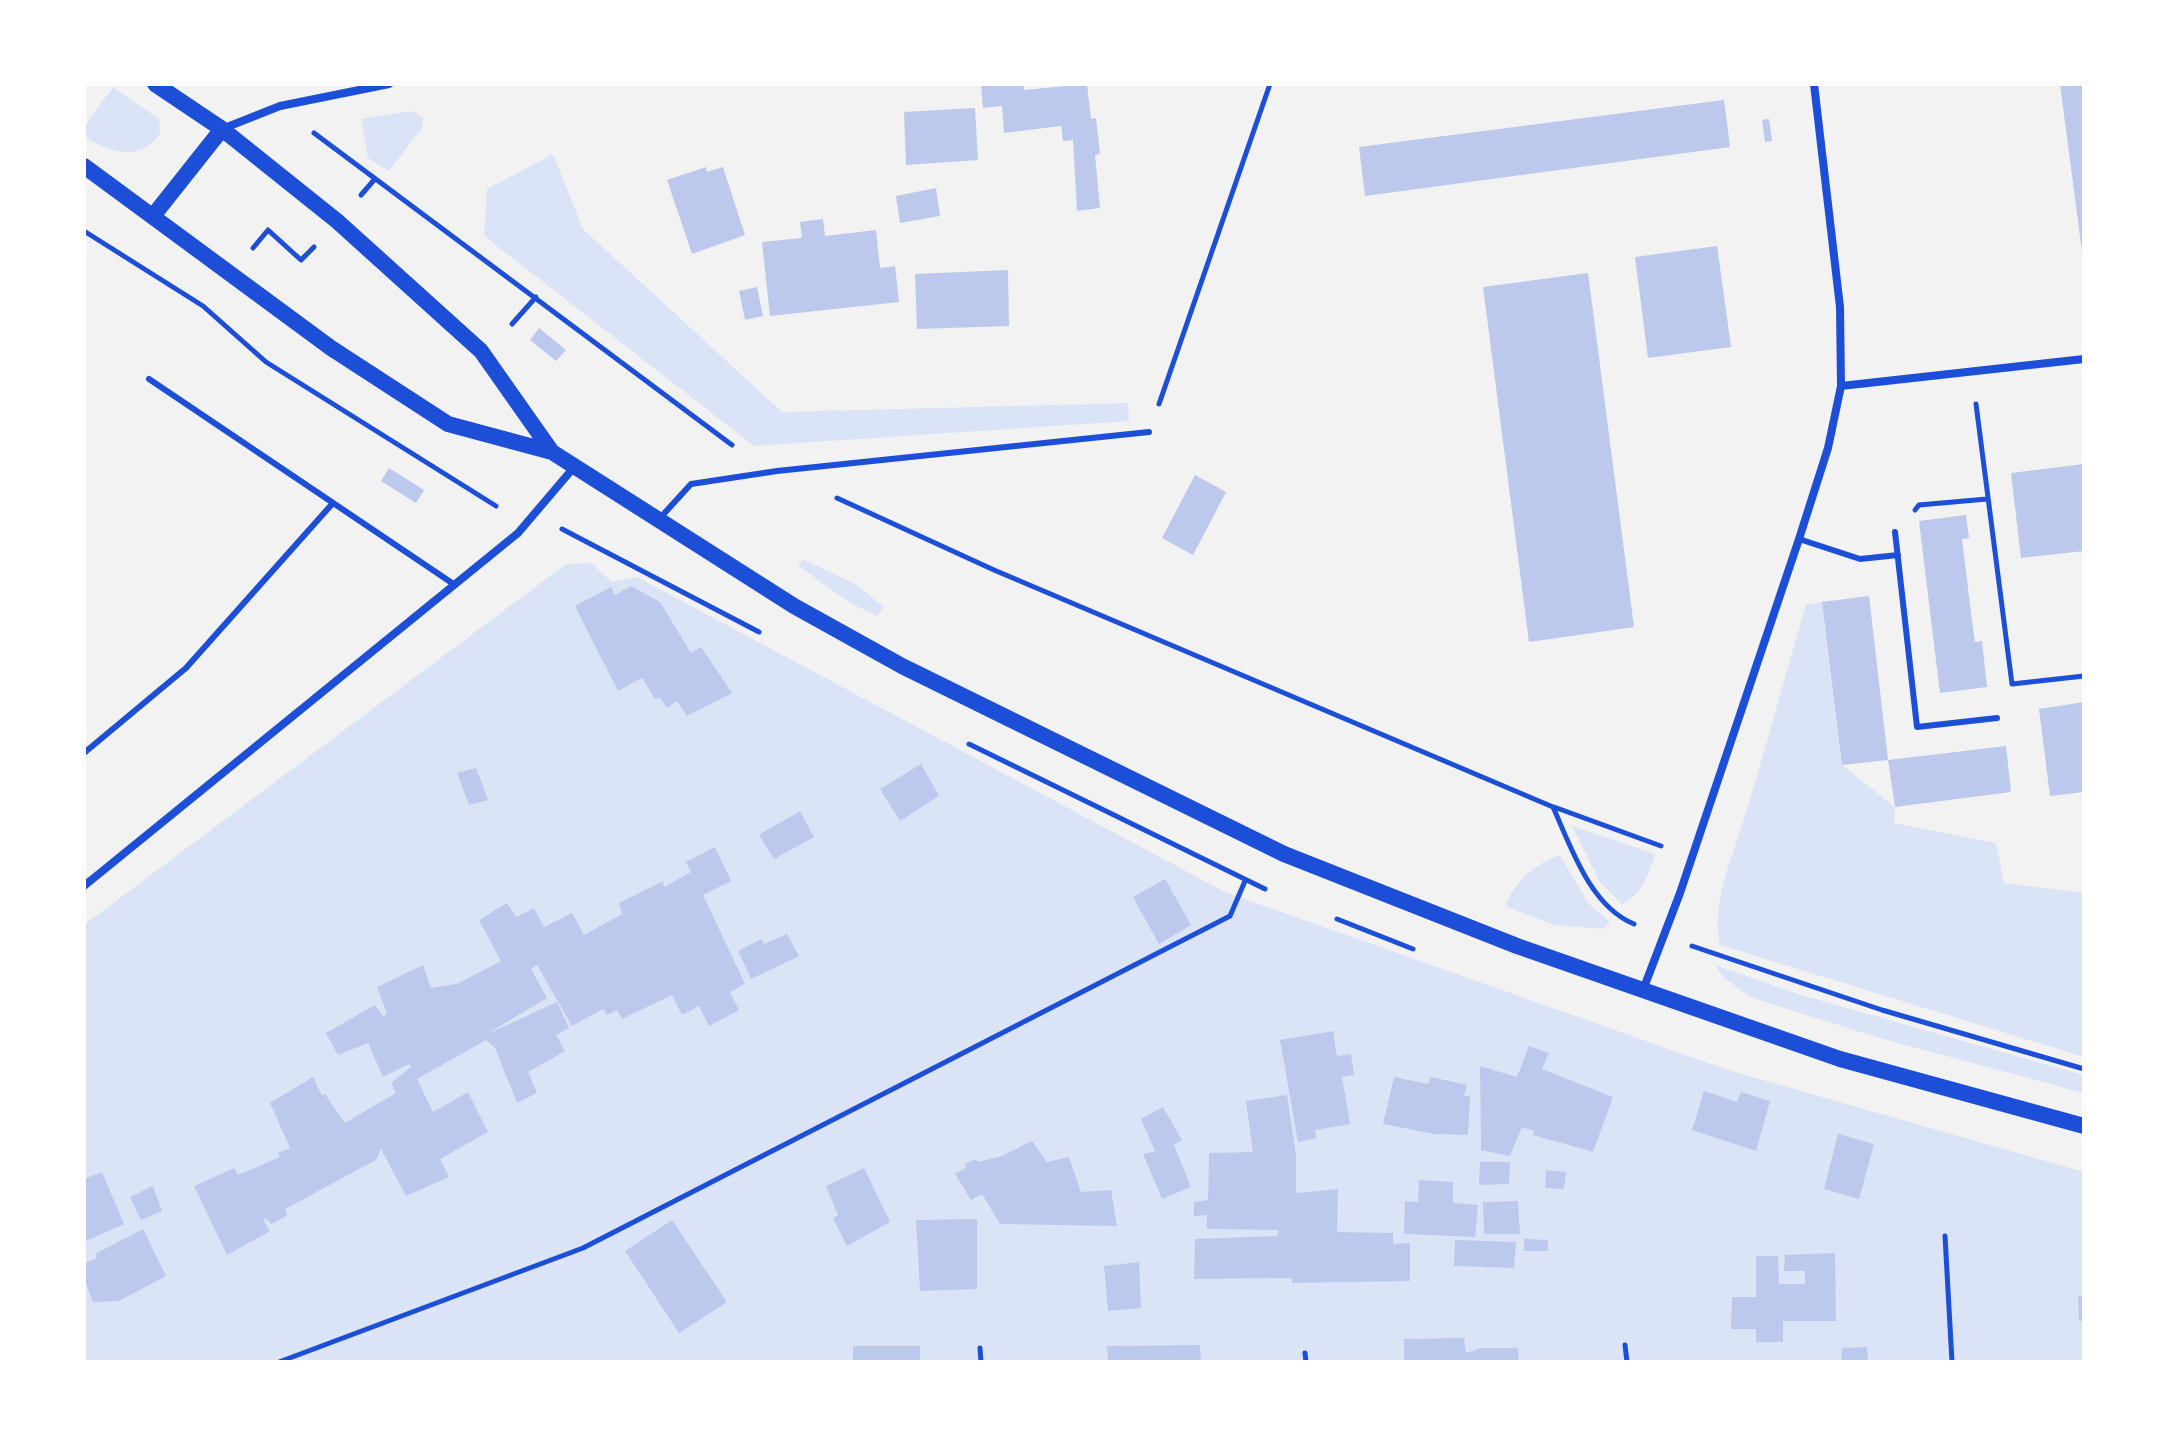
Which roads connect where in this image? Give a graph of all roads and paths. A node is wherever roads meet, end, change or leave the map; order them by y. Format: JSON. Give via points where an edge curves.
{"nodes":[{"id":1,"x":155,"y":84,"type":"edge"},
{"id":2,"x":389,"y":84,"type":"edge"},
{"id":3,"x":1270,"y":84,"type":"edge"},
{"id":4,"x":1814,"y":84,"type":"edge"},
{"id":5,"x":222,"y":129,"type":"junction"},
{"id":6,"x":332,"y":147,"type":"dead end"},
{"id":7,"x":84,"y":166,"type":"edge"},
{"id":8,"x":374,"y":180,"type":"junction"},
{"id":9,"x":153,"y":216,"type":"junction"},
{"id":10,"x":337,"y":221,"type":"junction"},
{"id":11,"x":84,"y":231,"type":"edge"},
{"id":12,"x":232,"y":273,"type":"junction"},
{"id":13,"x":536,"y":297,"type":"junction"},
{"id":14,"x":203,"y":306,"type":"junction"},
{"id":15,"x":512,"y":324,"type":"dead end"},
{"id":16,"x":2084,"y":359,"type":"edge"},
{"id":17,"x":1972,"y":373,"type":"junction"},
{"id":18,"x":149,"y":379,"type":"dead end"},
{"id":19,"x":1841,"y":386,"type":"junction"},
{"id":20,"x":1149,"y":432,"type":"joint"},
{"id":21,"x":552,"y":452,"type":"junction"},
{"id":22,"x":575,"y":466,"type":"junction"},
{"id":23,"x":777,"y":471,"type":"junction"},
{"id":24,"x":835,"y":497,"type":"dead end"},
{"id":25,"x":1987,"y":499,"type":"junction"},
{"id":26,"x":333,"y":503,"type":"junction"},
{"id":27,"x":489,"y":504,"type":"dead end"},
{"id":28,"x":660,"y":518,"type":"junction"},
{"id":29,"x":1895,"y":532,"type":"joint"},
{"id":30,"x":1799,"y":539,"type":"junction"},
{"id":31,"x":1898,"y":555,"type":"junction"},
{"id":32,"x":455,"y":585,"type":"junction"},
{"id":33,"x":2084,"y":676,"type":"edge"},
{"id":34,"x":1997,"y":718,"type":"dead end"},
{"id":35,"x":84,"y":753,"type":"edge"},
{"id":36,"x":1553,"y":807,"type":"junction"},
{"id":37,"x":1692,"y":857,"type":"junction"},
{"id":38,"x":1245,"y":881,"type":"dead end"},
{"id":39,"x":84,"y":886,"type":"edge"},
{"id":40,"x":1628,"y":922,"type":"dead end"},
{"id":41,"x":1710,"y":953,"type":"dead end"},
{"id":42,"x":1643,"y":992,"type":"junction"},
{"id":43,"x":2084,"y":1069,"type":"edge"},
{"id":44,"x":2084,"y":1126,"type":"edge"},
{"id":45,"x":1945,"y":1236,"type":"dead end"},
{"id":46,"x":1625,"y":1345,"type":"dead end"},
{"id":47,"x":980,"y":1348,"type":"dead end"},
{"id":48,"x":1305,"y":1353,"type":"dead end"},
{"id":49,"x":279,"y":1362,"type":"edge"},
{"id":50,"x":981,"y":1362,"type":"edge"},
{"id":51,"x":1306,"y":1362,"type":"edge"},
{"id":52,"x":1627,"y":1362,"type":"edge"},
{"id":53,"x":1952,"y":1362,"type":"edge"}],
"edges":[{"from":1,"to":5,"type":"main road"},
{"from":2,"to":5,"type":"street","via":[[280,106]]},
{"from":3,"to":20,"type":"path"},
{"from":4,"to":19,"type":"street","via":[[1840,307]]},
{"from":5,"to":9,"type":"main road"},
{"from":5,"to":10,"type":"main road"},
{"from":6,"to":8,"type":"path"},
{"from":7,"to":9,"type":"main road"},
{"from":8,"to":10,"type":"path"},
{"from":8,"to":13,"type":"path"},
{"from":9,"to":12,"type":"main road"},
{"from":10,"to":12,"type":"path","via":[[301,260],[268,230]]},
{"from":10,"to":21,"type":"main road","via":[[481,351]]},
{"from":11,"to":14,"type":"path"},
{"from":12,"to":14,"type":"path"},
{"from":12,"to":21,"type":"main road","via":[[331,348],[448,424]]},
{"from":13,"to":15,"type":"path"},
{"from":13,"to":23,"type":"path","via":[[722,439]]},
{"from":14,"to":27,"type":"path","via":[[266,362]]},
{"from":16,"to":17,"type":"street"},
{"from":17,"to":19,"type":"street"},
{"from":17,"to":25,"type":"path"},
{"from":18,"to":26,"type":"lane"},
{"from":19,"to":30,"type":"street"},
{"from":20,"to":23,"type":"lane"},
{"from":21,"to":22,"type":"main road"},
{"from":22,"to":28,"type":"main road"},
{"from":22,"to":32,"type":"street","via":[[518,533]]},
{"from":23,"to":28,"type":"lane","via":[[691,484]]},
{"from":24,"to":36,"type":"path"},
{"from":25,"to":29,"type":"path","via":[[1919,505]]},
{"from":25,"to":33,"type":"path","via":[[2012,684]]},
{"from":26,"to":32,"type":"lane"},
{"from":26,"to":35,"type":"lane","via":[[186,668]]},
{"from":28,"to":42,"type":"main road","via":[[794,606],[902,666],[1284,854]]},
{"from":29,"to":31,"type":"lane"},
{"from":30,"to":31,"type":"lane","via":[[1860,559]]},
{"from":30,"to":37,"type":"street"},
{"from":31,"to":34,"type":"lane","via":[[1917,727]]},
{"from":32,"to":39,"type":"street"},
{"from":36,"to":37,"type":"path"},
{"from":36,"to":40,"type":"path","via":[[1596,894]]},
{"from":37,"to":42,"type":"street"},
{"from":38,"to":49,"type":"path","via":[[1230,916],[583,1248]]},
{"from":41,"to":43,"type":"path"},
{"from":42,"to":44,"type":"main road","via":[[1840,1059]]},
{"from":45,"to":53,"type":"path"},
{"from":46,"to":52,"type":"path"},
{"from":47,"to":50,"type":"path"},
{"from":48,"to":51,"type":"path"}]}
